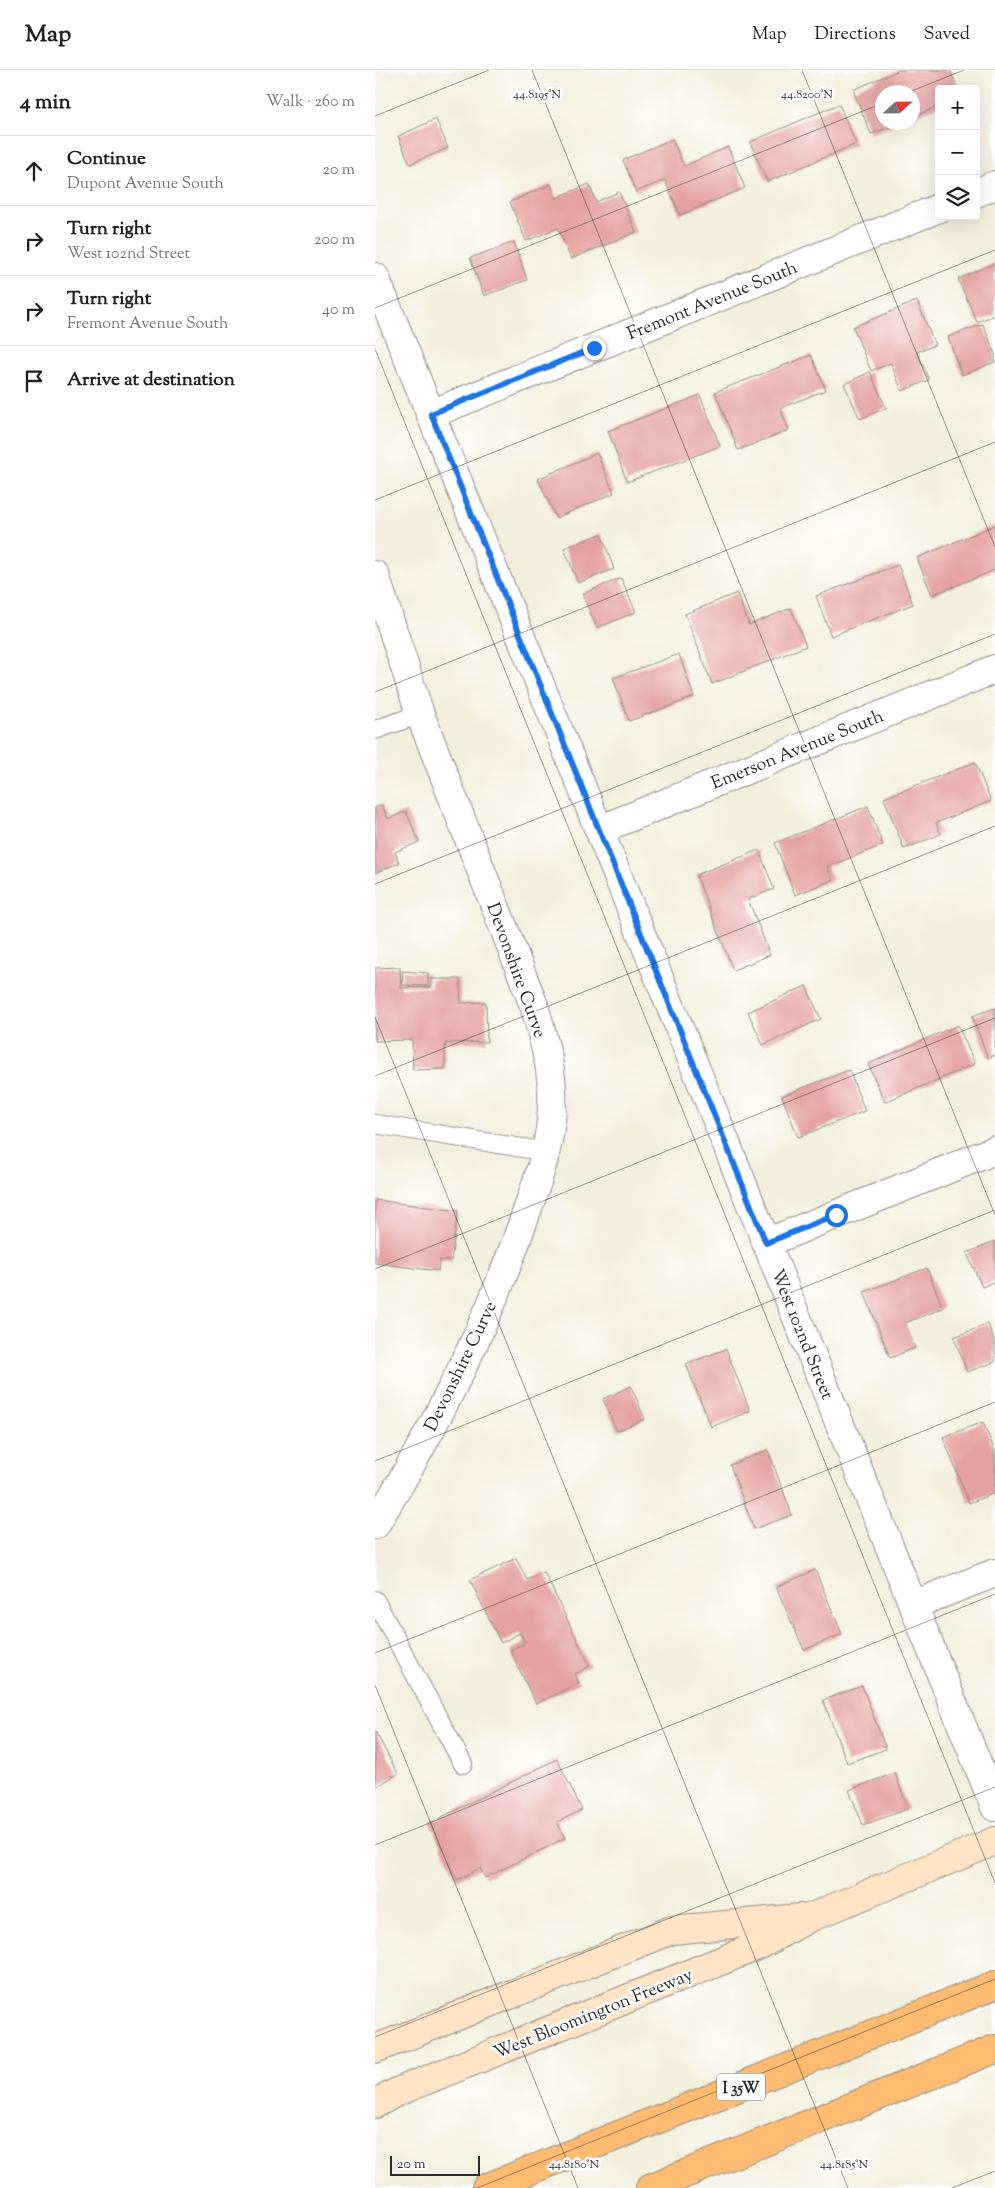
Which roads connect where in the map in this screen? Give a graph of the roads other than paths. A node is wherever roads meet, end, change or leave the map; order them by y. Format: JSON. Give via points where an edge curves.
{"nodes":[{"id":1,"x":995,"y":185,"type":"edge"},
{"id":2,"x":980,"y":191,"type":"edge"},
{"id":3,"x":935,"y":210,"type":"edge"},
{"id":4,"x":375,"y":277,"type":"edge"},
{"id":5,"x":431,"y":414,"type":"junction"},
{"id":6,"x":375,"y":575,"type":"edge"},
{"id":7,"x":995,"y":669,"type":"edge"},
{"id":8,"x":420,"y":714,"type":"junction"},
{"id":9,"x":375,"y":730,"type":"edge"},
{"id":10,"x":599,"y":830,"type":"junction"},
{"id":11,"x":375,"y":1124,"type":"edge"},
{"id":12,"x":995,"y":1150,"type":"edge"},
{"id":13,"x":547,"y":1152,"type":"junction"},
{"id":14,"x":766,"y":1243,"type":"junction"},
{"id":15,"x":375,"y":1525,"type":"edge"},
{"id":16,"x":995,"y":1573,"type":"edge"},
{"id":17,"x":375,"y":1600,"type":"edge"},
{"id":18,"x":913,"y":1605,"type":"junction"},
{"id":19,"x":463,"y":1764,"type":"dead end"},
{"id":20,"x":995,"y":1807,"type":"edge"},
{"id":21,"x":995,"y":1841,"type":"edge"},
{"id":22,"x":809,"y":1918,"type":"junction"},
{"id":23,"x":995,"y":1985,"type":"edge"},
{"id":24,"x":375,"y":2049,"type":"edge"},
{"id":25,"x":995,"y":2049,"type":"edge"},
{"id":26,"x":375,"y":2104,"type":"edge"},
{"id":27,"x":486,"y":2188,"type":"edge"},
{"id":28,"x":650,"y":2188,"type":"edge"}],
"edges":[{"from":1,"to":2,"type":"street"},
{"from":3,"to":5,"type":"street","name":"Fremont Avenue South"},
{"from":4,"to":5,"type":"street","name":"West 102nd Street"},
{"from":5,"to":10,"type":"street","name":"West 102nd Street"},
{"from":6,"to":8,"type":"street","name":"Devonshire Curve"},
{"from":7,"to":10,"type":"street","name":"Emerson Avenue South"},
{"from":8,"to":9,"type":"lane"},
{"from":8,"to":13,"type":"street","name":"Devonshire Curve","via":[[535,1008],[547,1056],[553,1104]]},
{"from":10,"to":14,"type":"street","name":"West 102nd Street"},
{"from":11,"to":13,"type":"lane"},
{"from":12,"to":14,"type":"street"},
{"from":13,"to":15,"type":"street","name":"Devonshire Curve","via":[[509,1262],[463,1366],[410,1469]]},
{"from":14,"to":18,"type":"street","name":"West 102nd Street"},
{"from":16,"to":18,"type":"street"},
{"from":17,"to":19,"type":"lane"},
{"from":18,"to":20,"type":"street","name":"West 102nd Street"},
{"from":21,"to":22,"type":"street","name":"West Bloomington Freeway"},
{"from":22,"to":24,"type":"street","name":"West Bloomington Freeway","via":[[672,1930]]},
{"from":22,"to":26,"type":"street","name":"West Bloomington Freeway","via":[[761,1946],[397,2092]]},
{"from":23,"to":27,"type":"highway","number":"I 35W"},
{"from":25,"to":28,"type":"highway"}]}
